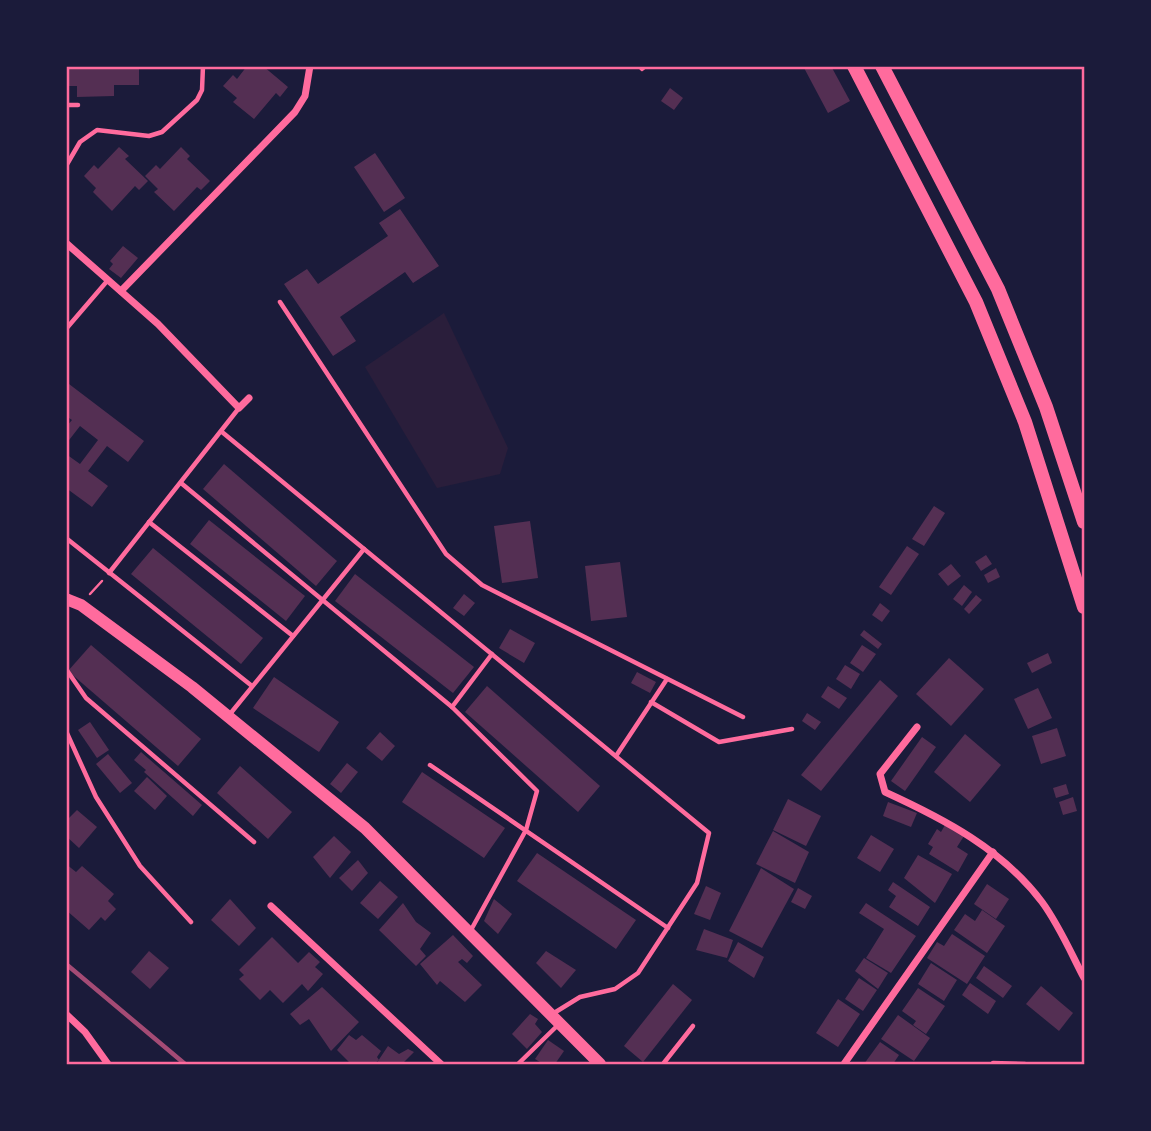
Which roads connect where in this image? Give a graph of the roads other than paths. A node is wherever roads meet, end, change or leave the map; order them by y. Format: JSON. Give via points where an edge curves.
{"nodes":[{"id":1,"x":203,"y":66,"type":"edge"},
{"id":2,"x":310,"y":66,"type":"edge"},
{"id":3,"x":854,"y":66,"type":"edge"},
{"id":4,"x":882,"y":66,"type":"edge"},
{"id":5,"x":66,"y":105,"type":"edge"},
{"id":6,"x":78,"y":105,"type":"dead end"},
{"id":7,"x":66,"y":166,"type":"edge"},
{"id":8,"x":66,"y":243,"type":"edge"},
{"id":9,"x":109,"y":280,"type":"junction"},
{"id":10,"x":121,"y":291,"type":"junction"},
{"id":11,"x":280,"y":302,"type":"dead end"},
{"id":12,"x":66,"y":329,"type":"edge"},
{"id":13,"x":249,"y":398,"type":"dead end"},
{"id":14,"x":239,"y":408,"type":"junction"},
{"id":15,"x":222,"y":432,"type":"junction"},
{"id":16,"x":181,"y":483,"type":"junction"},
{"id":17,"x":149,"y":522,"type":"junction"},
{"id":18,"x":1084,"y":522,"type":"edge"},
{"id":19,"x":66,"y":538,"type":"edge"},
{"id":20,"x":364,"y":549,"type":"junction"},
{"id":21,"x":109,"y":573,"type":"junction"},
{"id":22,"x":66,"y":599,"type":"edge"},
{"id":23,"x":323,"y":599,"type":"junction"},
{"id":24,"x":1084,"y":604,"type":"edge"},
{"id":25,"x":293,"y":636,"type":"junction"},
{"id":26,"x":492,"y":654,"type":"junction"},
{"id":27,"x":66,"y":669,"type":"edge"},
{"id":28,"x":667,"y":679,"type":"junction"},
{"id":29,"x":252,"y":687,"type":"junction"},
{"id":30,"x":651,"y":702,"type":"junction"},
{"id":31,"x":452,"y":707,"type":"junction"},
{"id":32,"x":228,"y":717,"type":"junction"},
{"id":33,"x":743,"y":717,"type":"dead end"},
{"id":34,"x":917,"y":727,"type":"dead end"},
{"id":35,"x":792,"y":729,"type":"dead end"},
{"id":36,"x":67,"y":734,"type":"edge"},
{"id":37,"x":615,"y":756,"type":"junction"},
{"id":38,"x":430,"y":765,"type":"dead end"},
{"id":39,"x":526,"y":830,"type":"junction"},
{"id":40,"x":254,"y":842,"type":"dead end"},
{"id":41,"x":993,"y":852,"type":"junction"},
{"id":42,"x":271,"y":906,"type":"dead end"},
{"id":43,"x":191,"y":922,"type":"dead end"},
{"id":44,"x":668,"y":928,"type":"junction"},
{"id":45,"x":470,"y":932,"type":"junction"},
{"id":46,"x":1084,"y":978,"type":"edge"},
{"id":47,"x":66,"y":1014,"type":"edge"},
{"id":48,"x":554,"y":1019,"type":"junction"},
{"id":49,"x":693,"y":1026,"type":"dead end"},
{"id":50,"x":993,"y":1063,"type":"edge"},
{"id":51,"x":108,"y":1065,"type":"edge"},
{"id":52,"x":441,"y":1065,"type":"edge"},
{"id":53,"x":518,"y":1065,"type":"edge"},
{"id":54,"x":600,"y":1065,"type":"edge"},
{"id":55,"x":663,"y":1065,"type":"edge"},
{"id":56,"x":844,"y":1065,"type":"edge"},
{"id":57,"x":1025,"y":1065,"type":"edge"}],
"edges":[{"from":1,"to":7,"type":"lane","via":[[202,90],[170,127],[149,136],[97,130],[80,142]]},
{"from":2,"to":10,"type":"street","via":[[307,88],[295,112]]},
{"from":3,"to":24,"type":"main road","via":[[976,302],[1025,422]]},
{"from":4,"to":18,"type":"main road","via":[[998,289],[1046,407]]},
{"from":5,"to":6,"type":"lane"},
{"from":8,"to":9,"type":"street"},
{"from":9,"to":10,"type":"street"},
{"from":9,"to":12,"type":"lane"},
{"from":10,"to":14,"type":"street"},
{"from":11,"to":28,"type":"lane","via":[[446,554],[482,585]]},
{"from":13,"to":14,"type":"street"},
{"from":14,"to":15,"type":"lane"},
{"from":15,"to":16,"type":"lane"},
{"from":15,"to":20,"type":"lane"},
{"from":16,"to":17,"type":"lane"},
{"from":16,"to":23,"type":"lane"},
{"from":17,"to":21,"type":"lane"},
{"from":17,"to":25,"type":"lane"},
{"from":19,"to":21,"type":"lane"},
{"from":20,"to":23,"type":"lane"},
{"from":20,"to":26,"type":"lane"},
{"from":21,"to":29,"type":"lane"},
{"from":22,"to":32,"type":"main road","via":[[81,605]]},
{"from":23,"to":25,"type":"lane"},
{"from":23,"to":31,"type":"lane"},
{"from":25,"to":29,"type":"lane"},
{"from":26,"to":31,"type":"lane"},
{"from":26,"to":37,"type":"lane"},
{"from":27,"to":40,"type":"lane","via":[[86,698]]},
{"from":28,"to":30,"type":"lane"},
{"from":28,"to":33,"type":"lane"},
{"from":29,"to":32,"type":"lane"},
{"from":30,"to":35,"type":"lane","via":[[719,742]]},
{"from":30,"to":37,"type":"lane"},
{"from":31,"to":39,"type":"lane","via":[[537,791]]},
{"from":32,"to":45,"type":"main road","via":[[365,828]]},
{"from":34,"to":41,"type":"street","via":[[880,774],[885,792],[942,818]]},
{"from":36,"to":43,"type":"lane","via":[[96,797],[140,866]]},
{"from":37,"to":44,"type":"lane","via":[[709,833],[697,883]]},
{"from":38,"to":39,"type":"lane"},
{"from":39,"to":44,"type":"lane"},
{"from":39,"to":45,"type":"lane"},
{"from":41,"to":46,"type":"street","via":[[1042,902]]},
{"from":41,"to":56,"type":"street"},
{"from":42,"to":52,"type":"street"},
{"from":44,"to":48,"type":"lane","via":[[638,973],[615,989],[580,997]]},
{"from":45,"to":48,"type":"main road"},
{"from":47,"to":51,"type":"street"},
{"from":48,"to":53,"type":"lane"},
{"from":48,"to":54,"type":"main road"},
{"from":49,"to":55,"type":"lane"},
{"from":50,"to":57,"type":"lane"}]}
